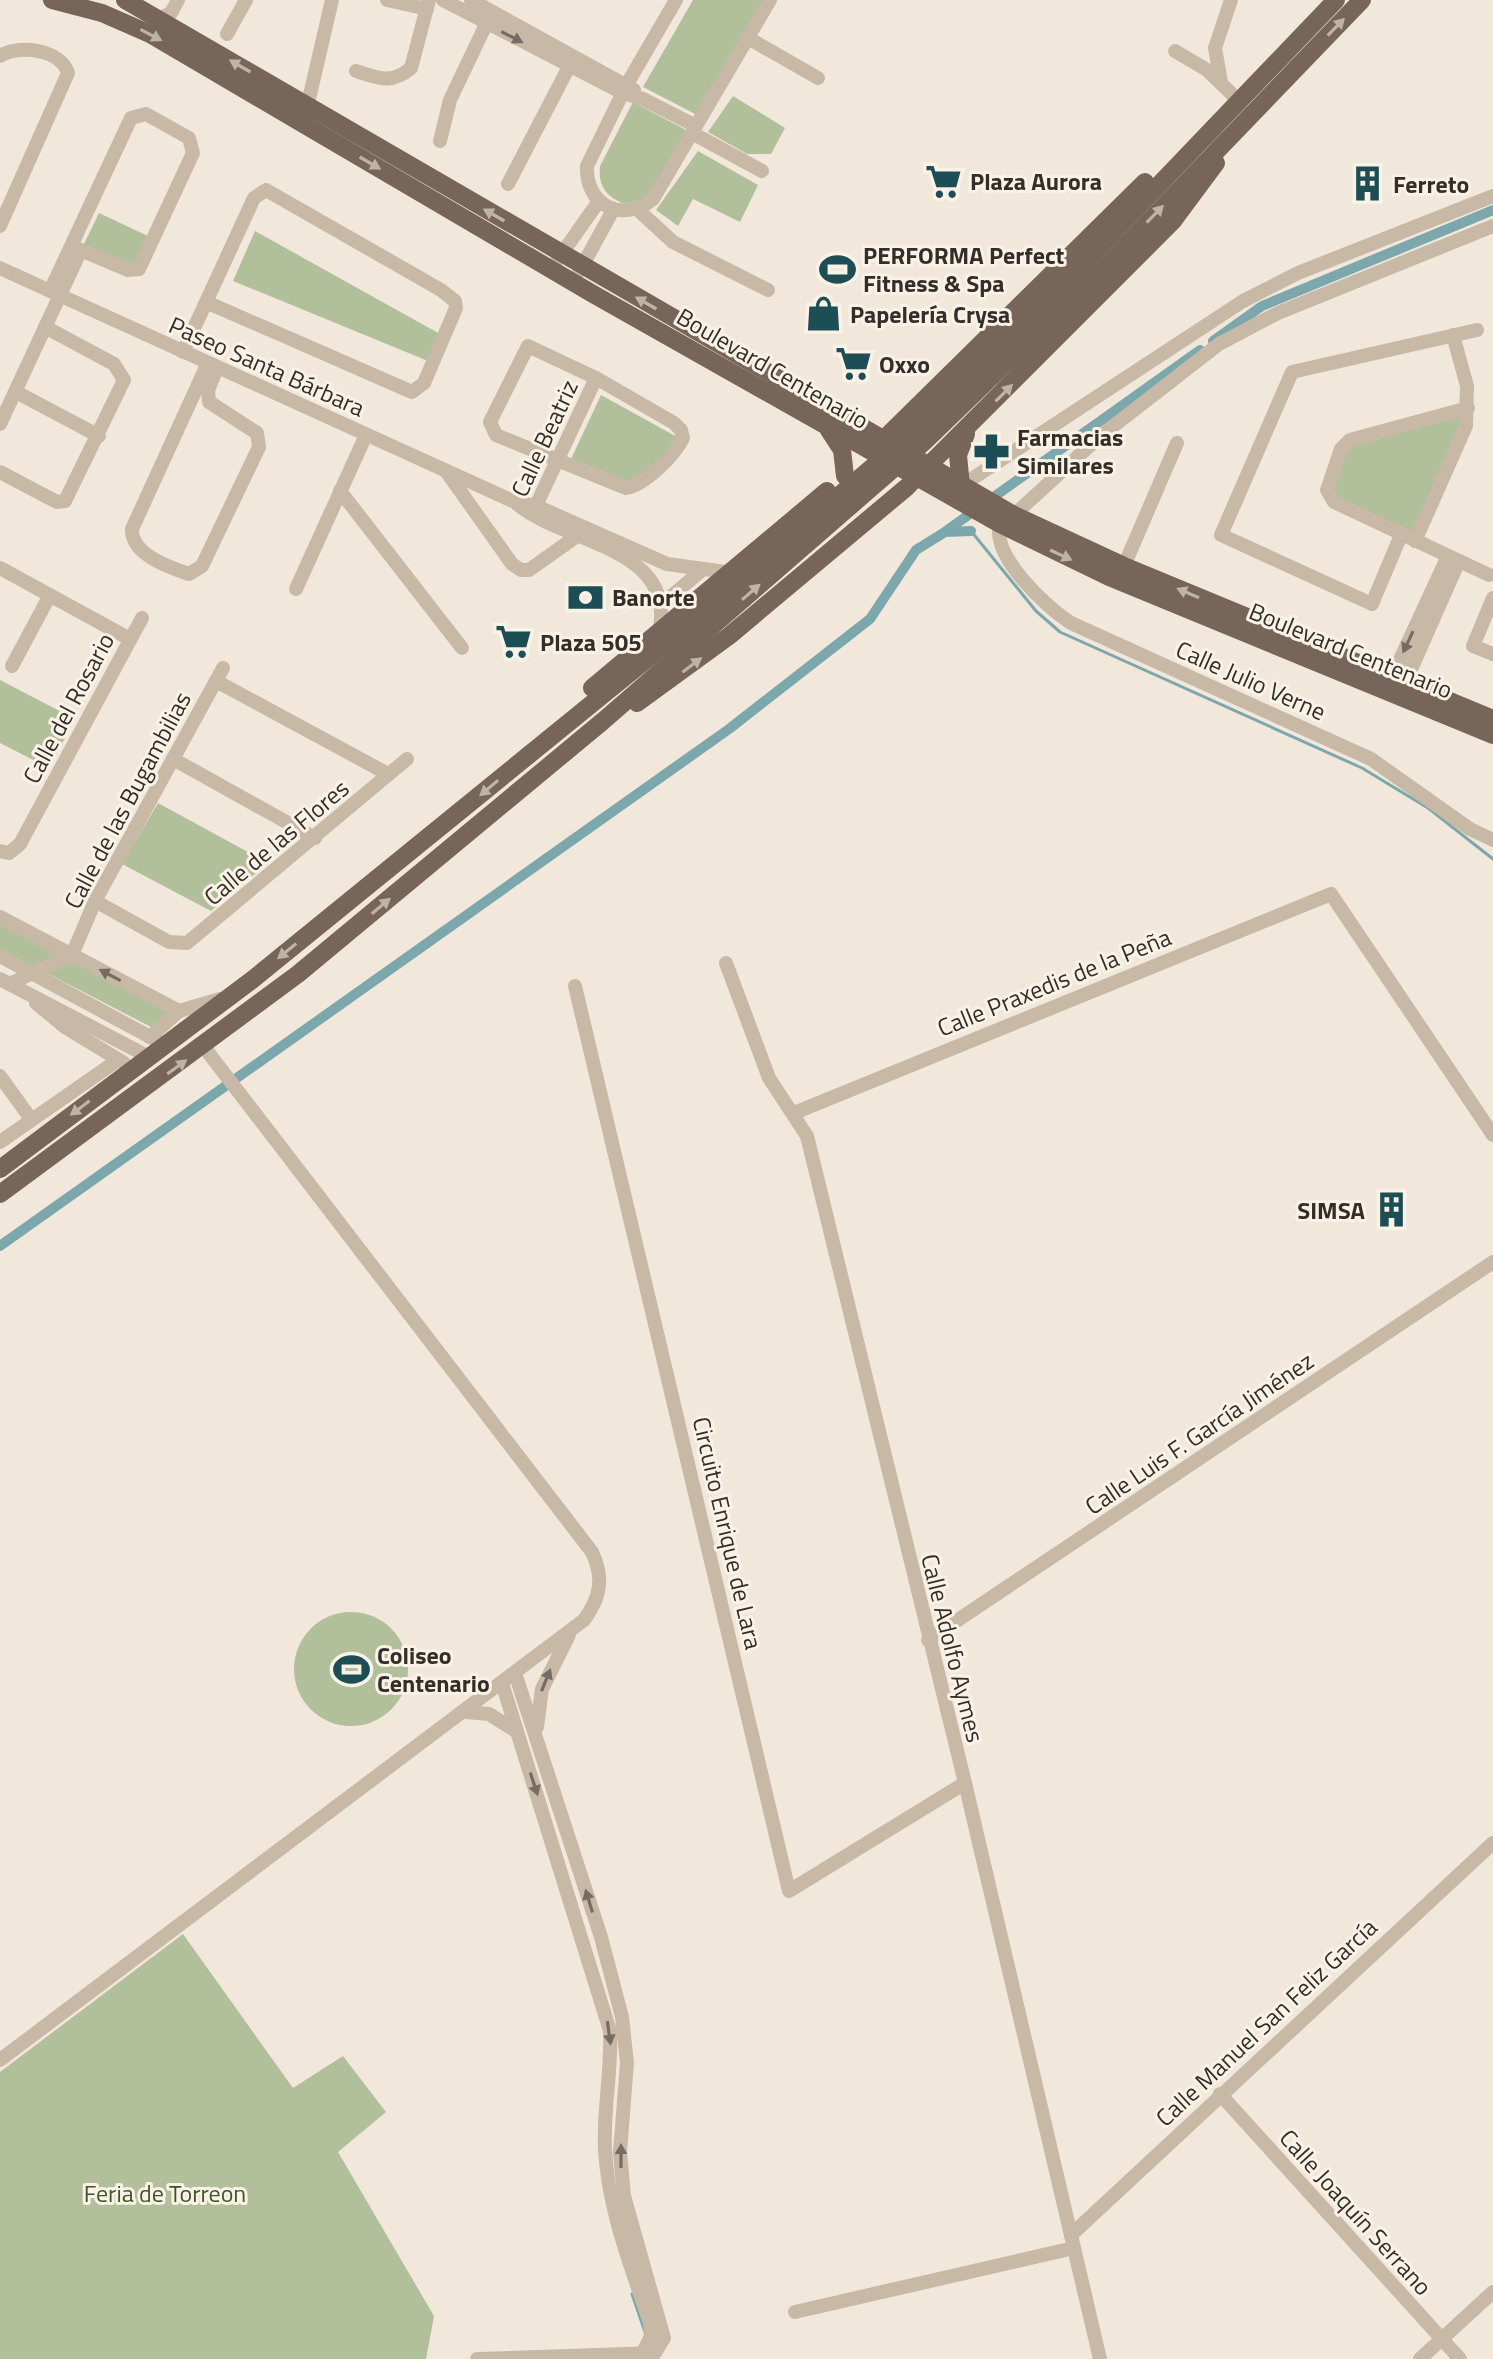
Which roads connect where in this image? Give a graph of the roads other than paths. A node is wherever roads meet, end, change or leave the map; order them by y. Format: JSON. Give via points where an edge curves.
{"nodes":[{"id":1,"x":52,"y":0,"type":"edge"},
{"id":2,"x":88,"y":0,"type":"edge"},
{"id":3,"x":125,"y":0,"type":"edge"},
{"id":4,"x":246,"y":0,"type":"edge"},
{"id":5,"x":332,"y":0,"type":"edge"},
{"id":6,"x":387,"y":0,"type":"edge"},
{"id":7,"x":443,"y":0,"type":"edge"},
{"id":8,"x":471,"y":0,"type":"edge"},
{"id":9,"x":770,"y":0,"type":"edge"},
{"id":10,"x":1239,"y":0,"type":"edge"},
{"id":11,"x":1336,"y":0,"type":"edge"},
{"id":12,"x":1362,"y":0,"type":"edge"},
{"id":13,"x":673,"y":1,"type":"edge"},
{"id":14,"x":428,"y":5,"type":"edge"},
{"id":15,"x":1229,"y":6,"type":"edge"},
{"id":16,"x":170,"y":15,"type":"edge"},
{"id":17,"x":489,"y":18,"type":"junction"},
{"id":18,"x":120,"y":20,"type":"junction"},
{"id":19,"x":227,"y":34,"type":"dead end"},
{"id":20,"x":748,"y":38,"type":"junction"},
{"id":21,"x":1175,"y":51,"type":"dead end"},
{"id":22,"x":0,"y":56,"type":"edge"},
{"id":23,"x":573,"y":61,"type":"junction"},
{"id":24,"x":356,"y":71,"type":"dead end"},
{"id":25,"x":818,"y":78,"type":"dead end"},
{"id":26,"x":1221,"y":82,"type":"junction"},
{"id":27,"x":625,"y":89,"type":"junction"},
{"id":28,"x":1238,"y":100,"type":"junction"},
{"id":29,"x":305,"y":115,"type":"junction"},
{"id":30,"x":1220,"y":119,"type":"junction"},
{"id":31,"x":694,"y":129,"type":"junction"},
{"id":32,"x":1237,"y":129,"type":"junction"},
{"id":33,"x":440,"y":141,"type":"dead end"},
{"id":34,"x":762,"y":171,"type":"dead end"},
{"id":35,"x":508,"y":184,"type":"dead end"},
{"id":36,"x":1493,"y":196,"type":"edge"},
{"id":37,"x":599,"y":201,"type":"junction"},
{"id":38,"x":637,"y":209,"type":"junction"},
{"id":39,"x":613,"y":210,"type":"junction"},
{"id":40,"x":2,"y":218,"type":"edge"},
{"id":41,"x":1493,"y":226,"type":"edge"},
{"id":42,"x":76,"y":248,"type":"junction"},
{"id":43,"x":556,"y":262,"type":"junction"},
{"id":44,"x":1095,"y":264,"type":"junction"},
{"id":45,"x":0,"y":268,"type":"edge"},
{"id":46,"x":578,"y":274,"type":"junction"},
{"id":47,"x":768,"y":290,"type":"dead end"},
{"id":48,"x":55,"y":293,"type":"junction"},
{"id":49,"x":206,"y":302,"type":"junction"},
{"id":50,"x":45,"y":327,"type":"junction"},
{"id":51,"x":1477,"y":330,"type":"dead end"},
{"id":52,"x":1453,"y":335,"type":"junction"},
{"id":53,"x":183,"y":352,"type":"junction"},
{"id":54,"x":212,"y":365,"type":"junction"},
{"id":55,"x":596,"y":378,"type":"junction"},
{"id":56,"x":16,"y":392,"type":"junction"},
{"id":57,"x":920,"y":405,"type":"junction"},
{"id":58,"x":1468,"y":408,"type":"junction"},
{"id":59,"x":0,"y":424,"type":"edge"},
{"id":60,"x":827,"y":427,"type":"junction"},
{"id":61,"x":965,"y":432,"type":"junction"},
{"id":62,"x":366,"y":435,"type":"junction"},
{"id":63,"x":99,"y":436,"type":"junction"},
{"id":64,"x":1177,"y":443,"type":"dead end"},
{"id":65,"x":877,"y":446,"type":"junction"},
{"id":66,"x":557,"y":462,"type":"junction"},
{"id":67,"x":446,"y":471,"type":"junction"},
{"id":68,"x":0,"y":472,"type":"edge"},
{"id":69,"x":922,"y":472,"type":"junction"},
{"id":70,"x":842,"y":478,"type":"junction"},
{"id":71,"x":340,"y":491,"type":"junction"},
{"id":72,"x":962,"y":492,"type":"junction"},
{"id":73,"x":533,"y":511,"type":"junction"},
{"id":74,"x":1002,"y":517,"type":"junction"},
{"id":75,"x":873,"y":518,"type":"junction"},
{"id":76,"x":577,"y":536,"type":"junction"},
{"id":77,"x":1408,"y":538,"type":"junction"},
{"id":78,"x":1453,"y":559,"type":"junction"},
{"id":79,"x":0,"y":568,"type":"edge"},
{"id":80,"x":701,"y":571,"type":"junction"},
{"id":81,"x":726,"y":572,"type":"junction"},
{"id":82,"x":1116,"y":572,"type":"junction"},
{"id":83,"x":1492,"y":573,"type":"edge"},
{"id":84,"x":296,"y":589,"type":"dead end"},
{"id":85,"x":50,"y":595,"type":"junction"},
{"id":86,"x":1493,"y":598,"type":"edge"},
{"id":87,"x":662,"y":604,"type":"junction"},
{"id":88,"x":142,"y":618,"type":"dead end"},
{"id":89,"x":1216,"y":621,"type":"junction"},
{"id":90,"x":660,"y":628,"type":"junction"},
{"id":91,"x":1283,"y":632,"type":"junction"},
{"id":92,"x":130,"y":639,"type":"junction"},
{"id":93,"x":462,"y":648,"type":"dead end"},
{"id":94,"x":1493,"y":654,"type":"edge"},
{"id":95,"x":664,"y":656,"type":"junction"},
{"id":96,"x":1318,"y":662,"type":"junction"},
{"id":97,"x":12,"y":666,"type":"dead end"},
{"id":98,"x":1398,"y":680,"type":"junction"},
{"id":99,"x":1493,"y":719,"type":"edge"},
{"id":100,"x":603,"y":721,"type":"junction"},
{"id":101,"x":1493,"y":735,"type":"edge"},
{"id":102,"x":173,"y":759,"type":"junction"},
{"id":103,"x":407,"y":759,"type":"dead end"},
{"id":104,"x":512,"y":768,"type":"junction"},
{"id":105,"x":388,"y":774,"type":"junction"},
{"id":106,"x":315,"y":838,"type":"junction"},
{"id":107,"x":1493,"y":840,"type":"edge"},
{"id":108,"x":1,"y":851,"type":"edge"},
{"id":109,"x":95,"y":901,"type":"junction"},
{"id":110,"x":0,"y":917,"type":"edge"},
{"id":111,"x":72,"y":955,"type":"junction"},
{"id":112,"x":0,"y":956,"type":"edge"},
{"id":113,"x":726,"y":963,"type":"dead end"},
{"id":114,"x":32,"y":973,"type":"junction"},
{"id":115,"x":4,"y":982,"type":"edge"},
{"id":116,"x":575,"y":986,"type":"dead end"},
{"id":117,"x":232,"y":995,"type":"junction"},
{"id":118,"x":30,"y":997,"type":"junction"},
{"id":119,"x":179,"y":1011,"type":"junction"},
{"id":120,"x":86,"y":1021,"type":"junction"},
{"id":121,"x":108,"y":1033,"type":"junction"},
{"id":122,"x":78,"y":1035,"type":"junction"},
{"id":123,"x":158,"y":1041,"type":"junction"},
{"id":124,"x":204,"y":1047,"type":"junction"},
{"id":125,"x":100,"y":1048,"type":"junction"},
{"id":126,"x":149,"y":1057,"type":"junction"},
{"id":127,"x":126,"y":1064,"type":"junction"},
{"id":128,"x":0,"y":1076,"type":"edge"},
{"id":129,"x":794,"y":1113,"type":"junction"},
{"id":130,"x":31,"y":1119,"type":"junction"},
{"id":131,"x":1493,"y":1135,"type":"edge"},
{"id":132,"x":0,"y":1142,"type":"edge"},
{"id":133,"x":0,"y":1169,"type":"edge"},
{"id":134,"x":0,"y":1194,"type":"edge"},
{"id":135,"x":1493,"y":1262,"type":"edge"},
{"id":136,"x":571,"y":1629,"type":"junction"},
{"id":137,"x":928,"y":1640,"type":"junction"},
{"id":138,"x":515,"y":1673,"type":"junction"},
{"id":139,"x":502,"y":1683,"type":"junction"},
{"id":140,"x":466,"y":1712,"type":"junction"},
{"id":141,"x":518,"y":1733,"type":"junction"},
{"id":142,"x":537,"y":1735,"type":"junction"},
{"id":143,"x":965,"y":1783,"type":"junction"},
{"id":144,"x":1493,"y":1843,"type":"edge"},
{"id":145,"x":601,"y":1937,"type":"junction"},
{"id":146,"x":584,"y":1940,"type":"junction"},
{"id":147,"x":0,"y":2060,"type":"edge"},
{"id":148,"x":1220,"y":2094,"type":"junction"},
{"id":149,"x":1072,"y":2242,"type":"junction"},
{"id":150,"x":1493,"y":2292,"type":"edge"},
{"id":151,"x":795,"y":2312,"type":"dead end"},
{"id":152,"x":1442,"y":2339,"type":"junction"},
{"id":153,"x":643,"y":2353,"type":"junction"},
{"id":154,"x":477,"y":2359,"type":"edge"},
{"id":155,"x":1100,"y":2359,"type":"edge"},
{"id":156,"x":1420,"y":2359,"type":"edge"},
{"id":157,"x":1460,"y":2359,"type":"edge"}],
"edges":[{"from":1,"to":18,"type":"main road","name":"Boulevard Centenario"},
{"from":2,"to":18,"type":"main road"},
{"from":3,"to":16,"type":"main road","name":"Boulevard Centenario"},
{"from":4,"to":19,"type":"street"},
{"from":5,"to":29,"type":"street"},
{"from":6,"to":14,"type":"street"},
{"from":7,"to":17,"type":"street"},
{"from":8,"to":17,"type":"street"},
{"from":9,"to":20,"type":"street"},
{"from":10,"to":15,"type":"street"},
{"from":11,"to":28,"type":"main road"},
{"from":32,"to":12,"type":"main road","one_way":true},
{"from":13,"to":27,"type":"street"},
{"from":14,"to":24,"type":"street","via":[[411,68],[385,81]]},
{"from":15,"to":26,"type":"street","via":[[1215,60]]},
{"from":29,"to":16,"type":"main road","name":"Boulevard Centenario","one_way":true},
{"from":17,"to":23,"type":"street"},
{"from":17,"to":33,"type":"street","via":[[450,100]]},
{"from":18,"to":29,"type":"main road","name":"Boulevard Centenario","one_way":true},
{"from":20,"to":25,"type":"street"},
{"from":20,"to":31,"type":"street"},
{"from":21,"to":26,"type":"street"},
{"from":22,"to":40,"type":"street","via":[[21,49],[39,51],[62,63],[68,73]]},
{"from":23,"to":27,"type":"street"},
{"from":23,"to":35,"type":"street"},
{"from":26,"to":28,"type":"street"},
{"from":27,"to":31,"type":"street"},
{"from":27,"to":37,"type":"street","via":[[587,166],[589,188]]},
{"from":28,"to":30,"type":"main road"},
{"from":29,"to":43,"type":"main road","name":"Boulevard Centenario"},
{"from":30,"to":44,"type":"main road"},
{"from":30,"to":57,"type":"main road","via":[[1202,127]]},
{"from":31,"to":34,"type":"street"},
{"from":31,"to":38,"type":"street","via":[[653,199]]},
{"from":44,"to":32,"type":"main road","one_way":true},
{"from":61,"to":32,"type":"main road","one_way":true,"via":[[1173,221]]},
{"from":36,"to":72,"type":"street","via":[[1298,273],[1243,301]]},
{"from":37,"to":39,"type":"street"},
{"from":37,"to":43,"type":"street"},
{"from":38,"to":39,"type":"street"},
{"from":38,"to":47,"type":"street","via":[[673,242]]},
{"from":39,"to":46,"type":"street"},
{"from":41,"to":74,"type":"street","via":[[1278,313],[1219,344]]},
{"from":42,"to":42,"type":"street","via":[[128,270],[139,269],[193,153],[189,138],[146,114],[131,118]]},
{"from":42,"to":48,"type":"street"},
{"from":43,"to":46,"type":"main road","name":"Boulevard Centenario"},
{"from":44,"to":95,"type":"main road","via":[[924,442]]},
{"from":45,"to":48,"type":"street","name":"Paseo Santa Bárbara"},
{"from":46,"to":60,"type":"main road","name":"Boulevard Centenario"},
{"from":65,"to":46,"type":"main road","name":"Boulevard Centenario","one_way":true},
{"from":48,"to":50,"type":"street"},
{"from":48,"to":53,"type":"street","name":"Paseo Santa Bárbara"},
{"from":49,"to":49,"type":"street","via":[[254,198],[266,190],[441,290],[456,308],[424,383],[412,392]]},
{"from":49,"to":53,"type":"street"},
{"from":50,"to":56,"type":"street"},
{"from":50,"to":63,"type":"street","via":[[123,374]]},
{"from":51,"to":52,"type":"street"},
{"from":52,"to":58,"type":"street"},
{"from":52,"to":77,"type":"street","via":[[1292,372],[1221,535],[1372,604]]},
{"from":53,"to":54,"type":"street","name":"Paseo Santa Bárbara"},
{"from":54,"to":54,"type":"street","via":[[132,529],[137,547],[189,574],[202,566],[259,447],[257,433],[209,402]]},
{"from":54,"to":62,"type":"street","name":"Paseo Santa Bárbara"},
{"from":55,"to":66,"type":"street","name":"Calle Beatriz"},
{"from":55,"to":66,"type":"street","via":[[538,349],[524,348],[490,422],[492,429]]},
{"from":55,"to":66,"type":"street","via":[[674,423],[683,438],[679,447],[636,486],[616,485]]},
{"from":56,"to":59,"type":"street"},
{"from":56,"to":63,"type":"street"},
{"from":57,"to":61,"type":"main road","via":[[929,426],[948,437]]},
{"from":57,"to":65,"type":"main road"},
{"from":58,"to":77,"type":"street","via":[[1466,426]]},
{"from":58,"to":77,"type":"street","via":[[1350,440],[1341,449],[1329,480],[1329,497]]},
{"from":60,"to":65,"type":"main road","name":"Boulevard Centenario"},
{"from":60,"to":70,"type":"main road","via":[[842,450]]},
{"from":61,"to":69,"type":"main road"},
{"from":61,"to":72,"type":"main road","via":[[958,455]]},
{"from":62,"to":67,"type":"street","name":"Paseo Santa Bárbara"},
{"from":62,"to":71,"type":"street"},
{"from":63,"to":68,"type":"street","via":[[70,496],[62,502]]},
{"from":64,"to":82,"type":"street"},
{"from":65,"to":69,"type":"main road","name":"Boulevard Centenario"},
{"from":65,"to":70,"type":"main road"},
{"from":66,"to":73,"type":"street","name":"Calle Beatriz"},
{"from":67,"to":73,"type":"street","name":"Paseo Santa Bárbara"},
{"from":67,"to":76,"type":"street","via":[[521,570],[529,570]]},
{"from":69,"to":72,"type":"main road","name":"Boulevard Centenario"},
{"from":69,"to":75,"type":"main road"},
{"from":70,"to":75,"type":"main road","via":[[866,490]]},
{"from":70,"to":81,"type":"main road"},
{"from":71,"to":84,"type":"street"},
{"from":71,"to":93,"type":"street"},
{"from":72,"to":74,"type":"main road","name":"Boulevard Centenario"},
{"from":73,"to":76,"type":"street","name":"Paseo Santa Bárbara"},
{"from":73,"to":80,"type":"street","name":"Paseo Santa Bárbara"},
{"from":74,"to":82,"type":"main road","name":"Boulevard Centenario"},
{"from":74,"to":107,"type":"street","name":"Calle Julio Verne","via":[[1002,550],[1037,596],[1071,623],[1371,759]]},
{"from":100,"to":75,"type":"main road","one_way":true,"via":[[692,665]]},
{"from":76,"to":87,"type":"street","name":"Paseo Santa Bárbara","via":[[643,570]]},
{"from":77,"to":78,"type":"street"},
{"from":78,"to":83,"type":"street"},
{"from":78,"to":98,"type":"street"},
{"from":79,"to":85,"type":"street"},
{"from":80,"to":81,"type":"street","name":"Paseo Santa Bárbara"},
{"from":80,"to":87,"type":"street"},
{"from":81,"to":90,"type":"main road"},
{"from":82,"to":89,"type":"main road","name":"Boulevard Centenario","via":[[1130,585]]},
{"from":91,"to":82,"type":"main road","name":"Boulevard Centenario","one_way":true},
{"from":85,"to":92,"type":"street"},
{"from":85,"to":97,"type":"street"},
{"from":86,"to":94,"type":"street","via":[[1473,646]]},
{"from":87,"to":90,"type":"street"},
{"from":88,"to":92,"type":"street","name":"Calle del Rosario"},
{"from":89,"to":91,"type":"main road","via":[[1234,618]]},
{"from":89,"to":96,"type":"main road","name":"Boulevard Centenario"},
{"from":90,"to":104,"type":"main road"},
{"from":91,"to":98,"type":"main road","name":"Boulevard Centenario"},
{"from":92,"to":108,"type":"street","name":"Calle del Rosario","via":[[20,844]]},
{"from":95,"to":100,"type":"main road"},
{"from":95,"to":104,"type":"main road"},
{"from":96,"to":98,"type":"main road","via":[[1393,686]]},
{"from":96,"to":101,"type":"main road","name":"Boulevard Centenario"},
{"from":98,"to":99,"type":"main road","name":"Boulevard Centenario"},
{"from":124,"to":100,"type":"main road","one_way":true},
{"from":102,"to":105,"type":"street","name":"Calle de las Bugambilias","via":[[220,674]]},
{"from":102,"to":106,"type":"street"},
{"from":102,"to":109,"type":"street","name":"Calle de las Bugambilias"},
{"from":103,"to":105,"type":"street","name":"Calle de las Flores"},
{"from":104,"to":117,"type":"main road","one_way":true},
{"from":105,"to":106,"type":"street","name":"Calle de las Flores"},
{"from":106,"to":109,"type":"street","name":"Calle de las Flores","via":[[198,937],[179,945]]},
{"from":109,"to":111,"type":"street","name":"Calle de las Bugambilias"},
{"from":110,"to":111,"type":"street"},
{"from":111,"to":114,"type":"street"},
{"from":119,"to":111,"type":"street","one_way":true},
{"from":112,"to":114,"type":"street"},
{"from":113,"to":129,"type":"street","name":"Calle Adolfo Aymes","via":[[769,1078]]},
{"from":114,"to":115,"type":"street"},
{"from":114,"to":123,"type":"street"},
{"from":115,"to":118,"type":"street"},
{"from":116,"to":143,"type":"street","name":"Circuito Enrique de Lara","via":[[789,1891]]},
{"from":117,"to":119,"type":"street"},
{"from":117,"to":123,"type":"main road"},
{"from":118,"to":120,"type":"street"},
{"from":118,"to":122,"type":"street"},
{"from":119,"to":123,"type":"street"},
{"from":120,"to":121,"type":"street"},
{"from":120,"to":122,"type":"street"},
{"from":121,"to":125,"type":"street"},
{"from":121,"to":126,"type":"street"},
{"from":122,"to":125,"type":"street"},
{"from":123,"to":126,"type":"main road"},
{"from":134,"to":124,"type":"main road","one_way":true},
{"from":124,"to":136,"type":"street","via":[[592,1552],[600,1569],[600,1587],[595,1605]]},
{"from":125,"to":127,"type":"street"},
{"from":126,"to":127,"type":"main road"},
{"from":127,"to":130,"type":"street"},
{"from":127,"to":133,"type":"main road","one_way":true},
{"from":128,"to":130,"type":"street"},
{"from":129,"to":131,"type":"street","name":"Calle Praxedis de la Peña","via":[[1331,894]]},
{"from":129,"to":137,"type":"street","name":"Calle Adolfo Aymes","via":[[807,1136]]},
{"from":130,"to":132,"type":"street"},
{"from":135,"to":137,"type":"street","name":"Calle Luis F. García Jiménez"},
{"from":136,"to":138,"type":"street"},
{"from":142,"to":136,"type":"street","one_way":true,"via":[[542,1689]]},
{"from":137,"to":143,"type":"street","name":"Calle Adolfo Aymes"},
{"from":138,"to":139,"type":"street"},
{"from":138,"to":142,"type":"street"},
{"from":139,"to":140,"type":"street"},
{"from":139,"to":141,"type":"street"},
{"from":140,"to":141,"type":"street","via":[[489,1714]]},
{"from":140,"to":147,"type":"street"},
{"from":141,"to":146,"type":"street","one_way":true},
{"from":145,"to":142,"type":"street","one_way":true},
{"from":143,"to":149,"type":"street","name":"Calle Adolfo Aymes"},
{"from":144,"to":148,"type":"street","name":"Calle Manuel San Feliz García"},
{"from":145,"to":146,"type":"street"},
{"from":153,"to":145,"type":"street","one_way":true,"via":[[659,2350],[663,2329],[624,2196],[620,2152],[626,2041]]},
{"from":146,"to":153,"type":"street","one_way":true,"via":[[610,2031],[607,2177],[650,2323]]},
{"from":148,"to":149,"type":"street","name":"Calle Manuel San Feliz García"},
{"from":148,"to":152,"type":"street","name":"Calle Joaquín Serrano"},
{"from":149,"to":151,"type":"street"},
{"from":149,"to":155,"type":"street","name":"Calle Adolfo Aymes"},
{"from":150,"to":152,"type":"street"},
{"from":152,"to":156,"type":"street"},
{"from":152,"to":157,"type":"street","name":"Calle Joaquín Serrano"},
{"from":153,"to":154,"type":"street"}]}
